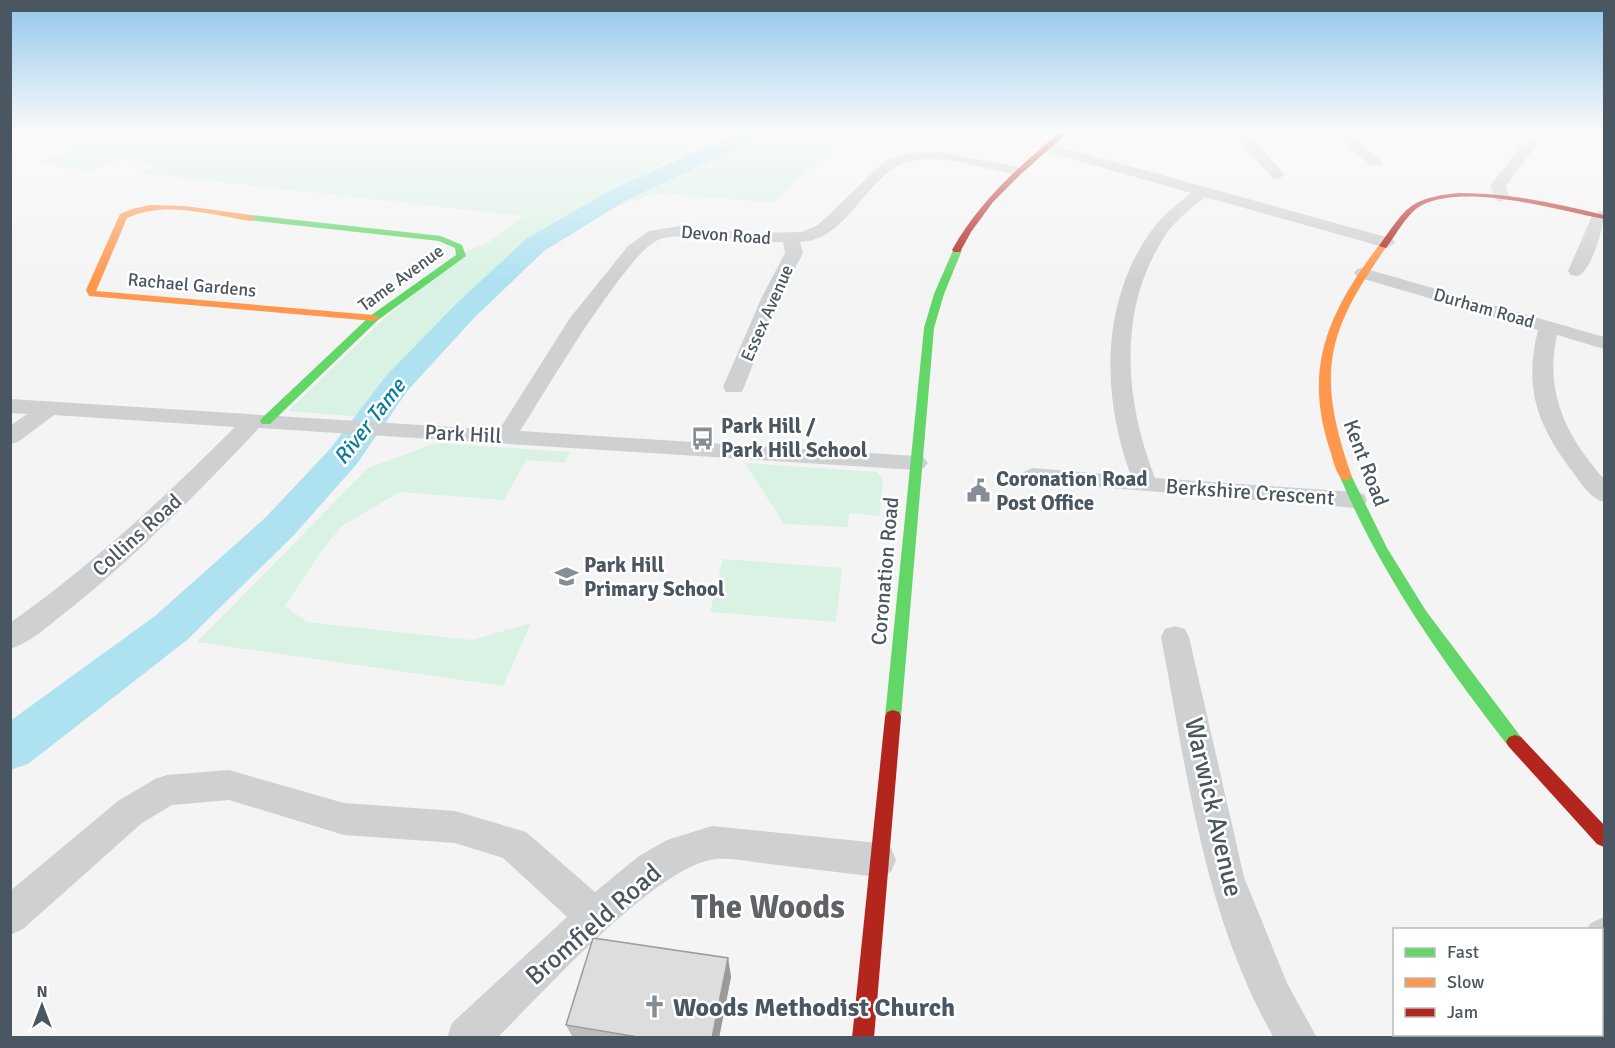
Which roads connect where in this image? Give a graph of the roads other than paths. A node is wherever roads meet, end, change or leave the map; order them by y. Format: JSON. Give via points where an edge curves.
{"nodes":[{"id":1,"x":870,"y":182,"type":"edge"},
{"id":2,"x":1006,"y":182,"type":"edge"},
{"id":3,"x":1170,"y":182,"type":"edge"},
{"id":4,"x":1501,"y":182,"type":"edge"},
{"id":5,"x":1202,"y":191,"type":"junction"},
{"id":6,"x":1501,"y":196,"type":"junction"},
{"id":7,"x":123,"y":216,"type":"joint"},
{"id":8,"x":1602,"y":217,"type":"edge"},
{"id":9,"x":791,"y":239,"type":"junction"},
{"id":10,"x":1387,"y":243,"type":"junction"},
{"id":11,"x":1577,"y":271,"type":"dead end"},
{"id":12,"x":1363,"y":273,"type":"junction"},
{"id":13,"x":374,"y":318,"type":"junction"},
{"id":14,"x":1549,"y":326,"type":"junction"},
{"id":15,"x":1605,"y":343,"type":"edge"},
{"id":16,"x":735,"y":387,"type":"dead end"},
{"id":17,"x":10,"y":406,"type":"edge"},
{"id":18,"x":48,"y":409,"type":"junction"},
{"id":19,"x":260,"y":421,"type":"junction"},
{"id":20,"x":506,"y":436,"type":"junction"},
{"id":21,"x":10,"y":437,"type":"edge"},
{"id":22,"x":916,"y":463,"type":"junction"},
{"id":23,"x":1033,"y":476,"type":"dead end"},
{"id":24,"x":1146,"y":485,"type":"junction"},
{"id":25,"x":1605,"y":494,"type":"edge"},
{"id":26,"x":1355,"y":500,"type":"junction"},
{"id":27,"x":1175,"y":637,"type":"dead end"},
{"id":28,"x":10,"y":638,"type":"edge"},
{"id":29,"x":1605,"y":838,"type":"edge"},
{"id":30,"x":878,"y":860,"type":"junction"},
{"id":31,"x":10,"y":916,"type":"edge"},
{"id":32,"x":594,"y":917,"type":"junction"},
{"id":33,"x":467,"y":1038,"type":"edge"},
{"id":34,"x":863,"y":1038,"type":"edge"},
{"id":35,"x":1297,"y":1038,"type":"edge"}],
"edges":[{"from":1,"to":9,"type":"street","name":"Devon Road","via":[[819,232]]},
{"from":2,"to":22,"type":"street","name":"Coronation Road","via":[[967,228],[939,289],[927,346]]},
{"from":3,"to":5,"type":"street"},
{"from":4,"to":6,"type":"street","via":[[1498,186]]},
{"from":5,"to":10,"type":"street"},
{"from":5,"to":24,"type":"street","name":"Berkshire Crescent","via":[[1155,237],[1138,271],[1125,312],[1122,386],[1129,441]]},
{"from":6,"to":8,"type":"street","name":"Kent Road"},
{"from":6,"to":10,"type":"street","name":"Kent Road","via":[[1417,204]]},
{"from":7,"to":13,"type":"street","name":"Rachael Gardens","via":[[92,294]]},
{"from":7,"to":13,"type":"street","name":"Tame Avenue","via":[[157,207],[441,239],[459,247],[457,261]]},
{"from":8,"to":11,"type":"street"},
{"from":9,"to":16,"type":"street","name":"Essex Avenue","via":[[794,253],[770,299]]},
{"from":9,"to":20,"type":"street","name":"Devon Road","via":[[679,231],[646,239],[577,322]]},
{"from":10,"to":12,"type":"street","name":"Kent Road"},
{"from":12,"to":14,"type":"street","name":"Durham Road"},
{"from":12,"to":26,"type":"street","name":"Kent Road","via":[[1334,324],[1322,372],[1331,441]]},
{"from":13,"to":19,"type":"street","name":"Tame Avenue"},
{"from":14,"to":15,"type":"street","name":"Durham Road"},
{"from":14,"to":25,"type":"street","via":[[1540,370],[1544,402],[1570,454]]},
{"from":17,"to":18,"type":"street","name":"Park Hill"},
{"from":18,"to":19,"type":"street","name":"Park Hill"},
{"from":18,"to":21,"type":"street"},
{"from":19,"to":20,"type":"street","name":"Park Hill"},
{"from":19,"to":28,"type":"street","name":"Collins Road","via":[[104,566]]},
{"from":20,"to":22,"type":"street","name":"Park Hill"},
{"from":22,"to":30,"type":"street","name":"Coronation Road"},
{"from":23,"to":24,"type":"street"},
{"from":24,"to":26,"type":"street","name":"Berkshire Crescent"},
{"from":26,"to":29,"type":"street","name":"Kent Road","via":[[1408,595],[1479,696],[1516,743]]},
{"from":27,"to":35,"type":"street","name":"Warwick Avenue","via":[[1226,877],[1272,996]]},
{"from":30,"to":32,"type":"street","name":"Bromfield Road","via":[[712,843],[680,852],[652,868]]},
{"from":30,"to":34,"type":"street","name":"Coronation Road"},
{"from":31,"to":32,"type":"street","via":[[139,806],[167,790],[229,785],[344,819],[455,827],[514,844]]},
{"from":32,"to":33,"type":"street","name":"Bromfield Road"}]}
